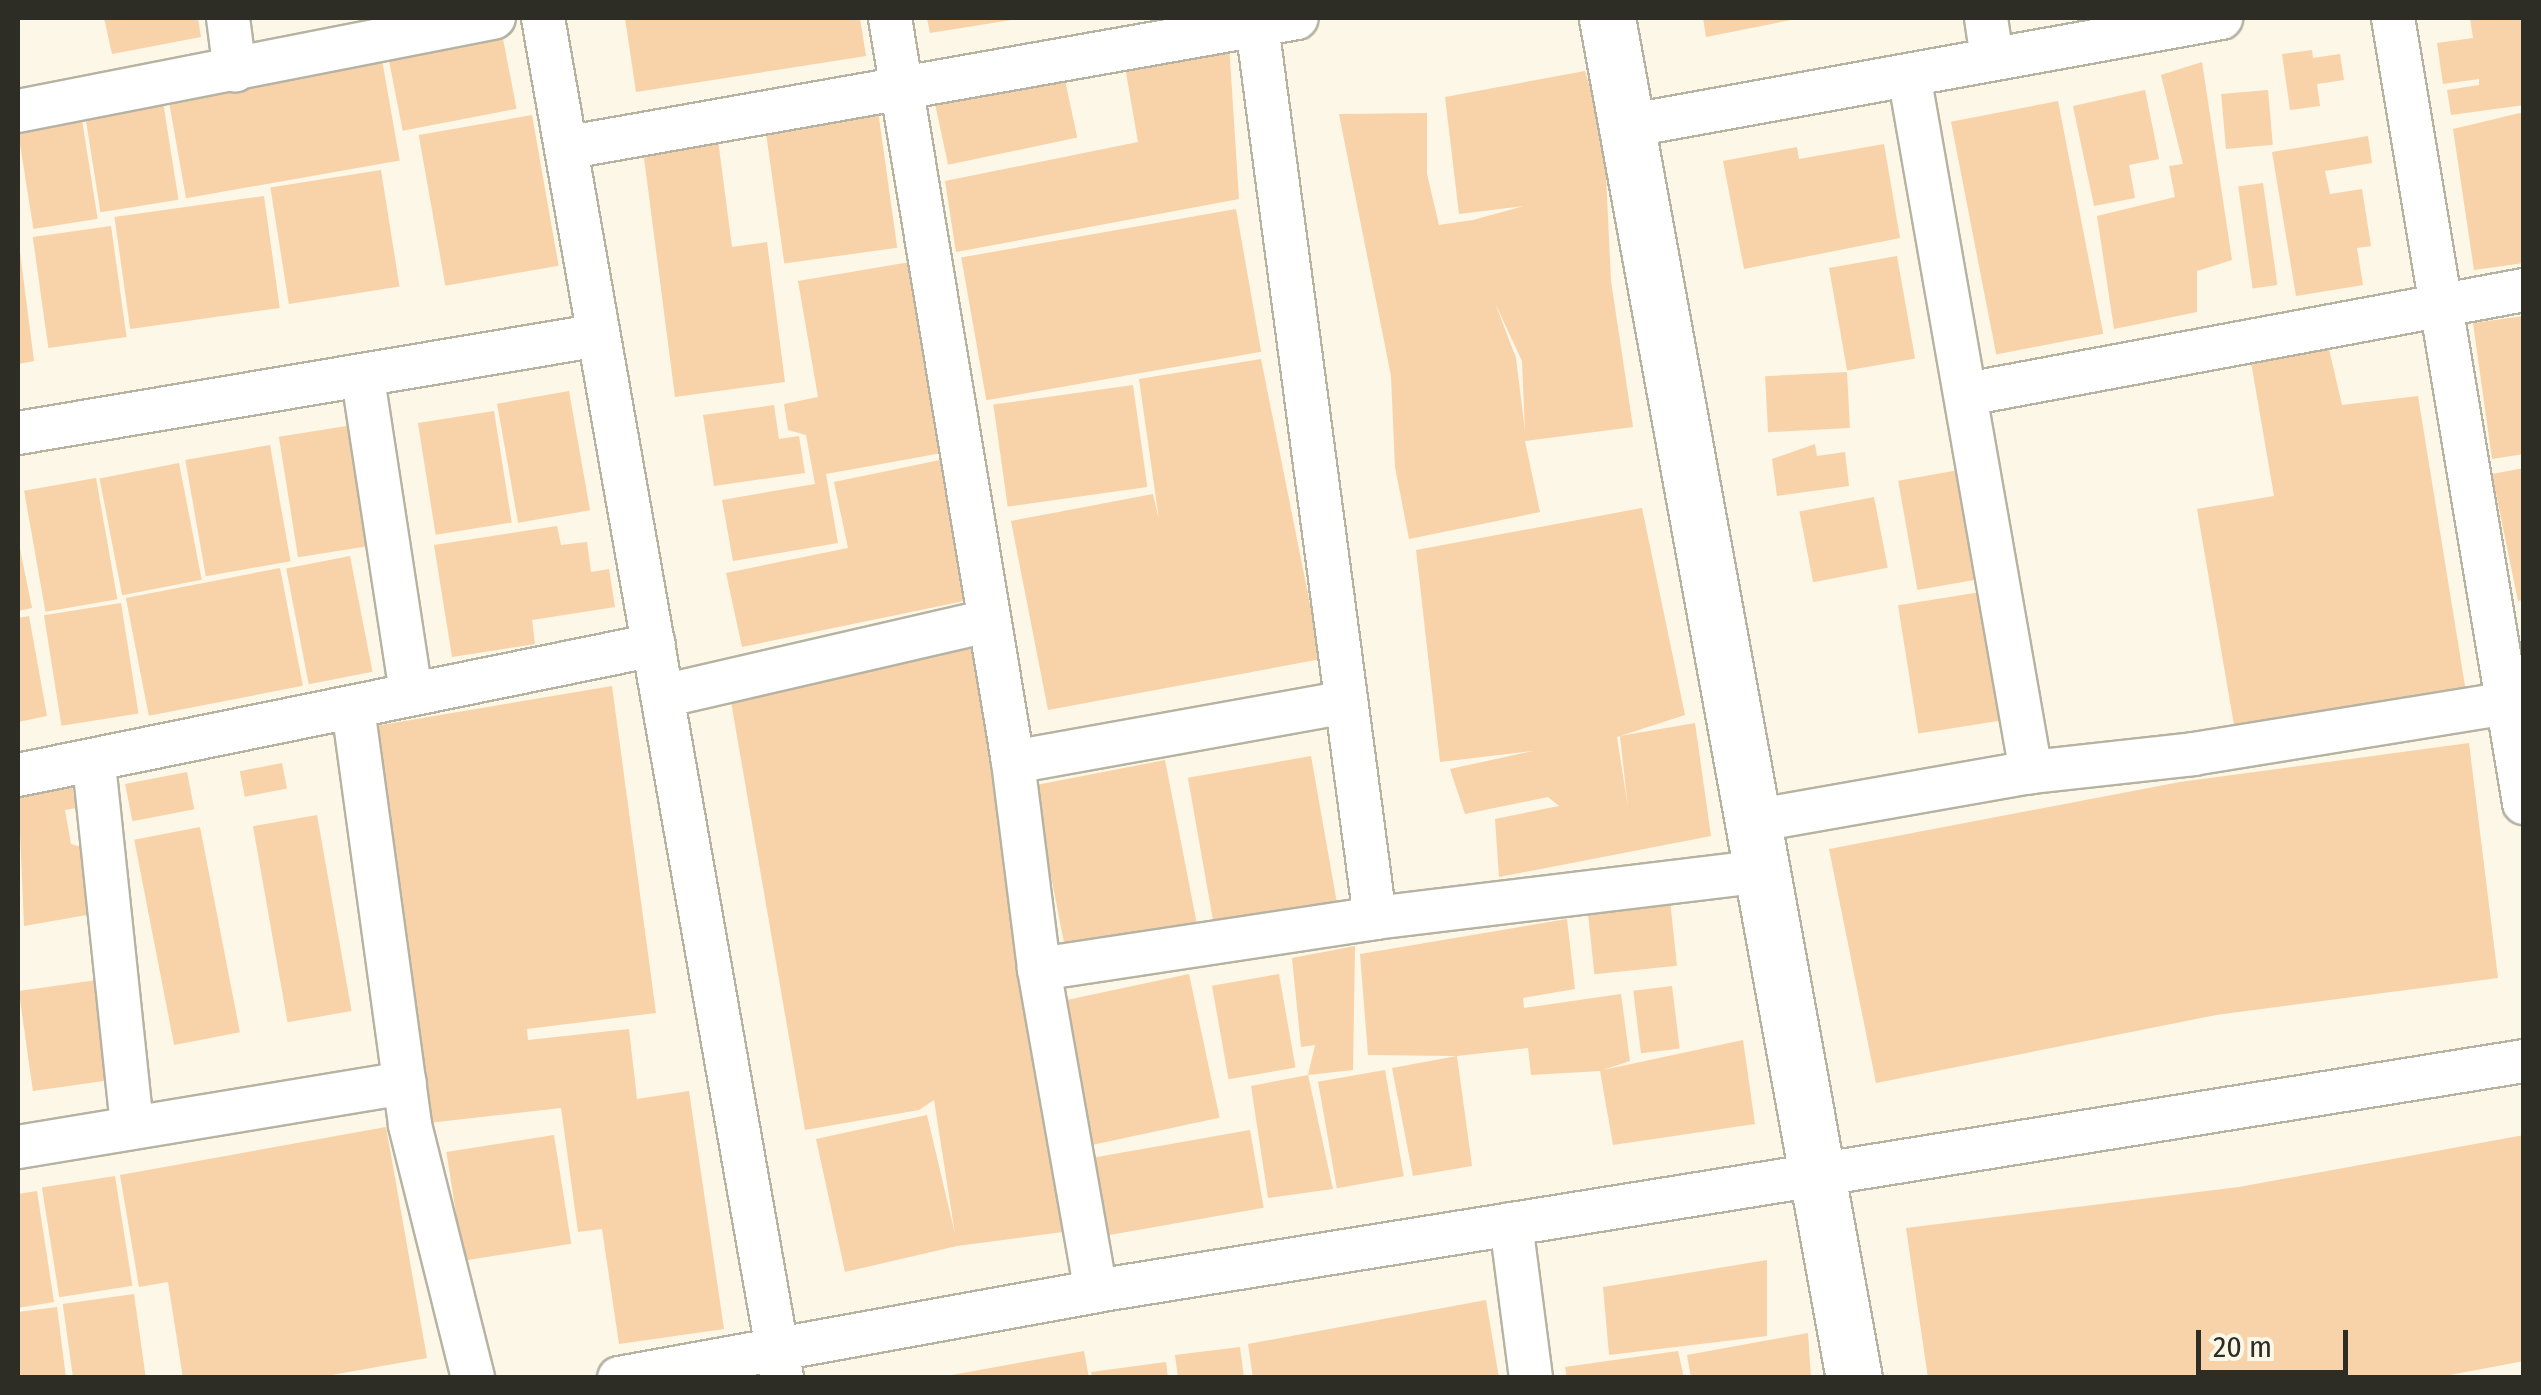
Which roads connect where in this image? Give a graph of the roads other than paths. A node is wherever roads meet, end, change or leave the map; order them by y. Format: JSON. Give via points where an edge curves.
{"nodes":[{"id":1,"x":228,"y":18,"type":"edge"},
{"id":2,"x":494,"y":18,"type":"edge"},
{"id":3,"x":543,"y":18,"type":"edge"},
{"id":4,"x":890,"y":18,"type":"edge"},
{"id":5,"x":1607,"y":18,"type":"edge"},
{"id":6,"x":2221,"y":18,"type":"edge"},
{"id":7,"x":2392,"y":18,"type":"edge"},
{"id":8,"x":1270,"y":20,"type":"edge"},
{"id":9,"x":1989,"y":38,"type":"edge"},
{"id":10,"x":235,"y":71,"type":"junction"},
{"id":11,"x":1909,"y":75,"type":"junction"},
{"id":12,"x":900,"y":85,"type":"junction"},
{"id":13,"x":18,"y":111,"type":"edge"},
{"id":14,"x":1627,"y":126,"type":"junction"},
{"id":15,"x":570,"y":147,"type":"junction"},
{"id":16,"x":2524,"y":290,"type":"edge"},
{"id":17,"x":2445,"y":302,"type":"junction"},
{"id":18,"x":599,"y":335,"type":"junction"},
{"id":19,"x":363,"y":379,"type":"junction"},
{"id":20,"x":1967,"y":394,"type":"junction"},
{"id":21,"x":18,"y":433,"type":"edge"},
{"id":22,"x":988,"y":621,"type":"junction"},
{"id":23,"x":654,"y":645,"type":"junction"},
{"id":24,"x":2511,"y":679,"type":"edge"},
{"id":25,"x":411,"y":694,"type":"junction"},
{"id":26,"x":663,"y":696,"type":"junction"},
{"id":27,"x":1345,"y":702,"type":"junction"},
{"id":28,"x":352,"y":708,"type":"junction"},
{"id":29,"x":1013,"y":762,"type":"junction"},
{"id":30,"x":94,"y":764,"type":"junction"},
{"id":31,"x":2031,"y":772,"type":"junction"},
{"id":32,"x":18,"y":775,"type":"edge"},
{"id":33,"x":2524,"y":802,"type":"edge"},
{"id":34,"x":1758,"y":846,"type":"junction"},
{"id":35,"x":1376,"y":918,"type":"junction"},
{"id":36,"x":1038,"y":969,"type":"junction"},
{"id":37,"x":2524,"y":1061,"type":"edge"},
{"id":38,"x":404,"y":1084,"type":"junction"},
{"id":39,"x":132,"y":1127,"type":"junction"},
{"id":40,"x":18,"y":1147,"type":"edge"},
{"id":41,"x":1815,"y":1178,"type":"junction"},
{"id":42,"x":1511,"y":1224,"type":"junction"},
{"id":43,"x":1096,"y":1291,"type":"junction"},
{"id":44,"x":779,"y":1364,"type":"edge"},
{"id":45,"x":473,"y":1378,"type":"edge"},
{"id":46,"x":619,"y":1378,"type":"edge"},
{"id":47,"x":1531,"y":1378,"type":"edge"},
{"id":48,"x":1854,"y":1378,"type":"edge"}],
"edges":[{"from":1,"to":10,"type":"street"},
{"from":2,"to":10,"type":"street"},
{"from":3,"to":15,"type":"street"},
{"from":4,"to":12,"type":"street"},
{"from":5,"to":14,"type":"street"},
{"from":6,"to":9,"type":"street"},
{"from":7,"to":17,"type":"street"},
{"from":8,"to":12,"type":"street"},
{"from":8,"to":27,"type":"street"},
{"from":9,"to":11,"type":"street"},
{"from":10,"to":13,"type":"street"},
{"from":11,"to":14,"type":"street"},
{"from":11,"to":20,"type":"street"},
{"from":12,"to":15,"type":"street"},
{"from":12,"to":22,"type":"street"},
{"from":14,"to":34,"type":"street"},
{"from":15,"to":18,"type":"street"},
{"from":16,"to":17,"type":"street"},
{"from":17,"to":20,"type":"street"},
{"from":17,"to":24,"type":"street"},
{"from":18,"to":19,"type":"street"},
{"from":18,"to":23,"type":"street"},
{"from":19,"to":21,"type":"street"},
{"from":19,"to":25,"type":"street"},
{"from":20,"to":31,"type":"street"},
{"from":22,"to":26,"type":"street"},
{"from":22,"to":29,"type":"street"},
{"from":23,"to":25,"type":"street"},
{"from":23,"to":26,"type":"street"},
{"from":24,"to":31,"type":"street","via":[[2194,754]]},
{"from":24,"to":33,"type":"street"},
{"from":25,"to":28,"type":"street"},
{"from":26,"to":44,"type":"street"},
{"from":27,"to":29,"type":"street"},
{"from":27,"to":35,"type":"street"},
{"from":28,"to":30,"type":"street"},
{"from":28,"to":38,"type":"street"},
{"from":29,"to":36,"type":"street"},
{"from":30,"to":32,"type":"street"},
{"from":30,"to":39,"type":"street"},
{"from":31,"to":34,"type":"street"},
{"from":34,"to":35,"type":"street"},
{"from":34,"to":41,"type":"street"},
{"from":35,"to":36,"type":"street"},
{"from":36,"to":43,"type":"street"},
{"from":37,"to":41,"type":"street"},
{"from":38,"to":39,"type":"street"},
{"from":38,"to":45,"type":"street"},
{"from":39,"to":40,"type":"street"},
{"from":41,"to":42,"type":"street"},
{"from":41,"to":48,"type":"street"},
{"from":42,"to":43,"type":"street"},
{"from":42,"to":47,"type":"street"},
{"from":43,"to":44,"type":"street"},
{"from":44,"to":46,"type":"street"}]}
